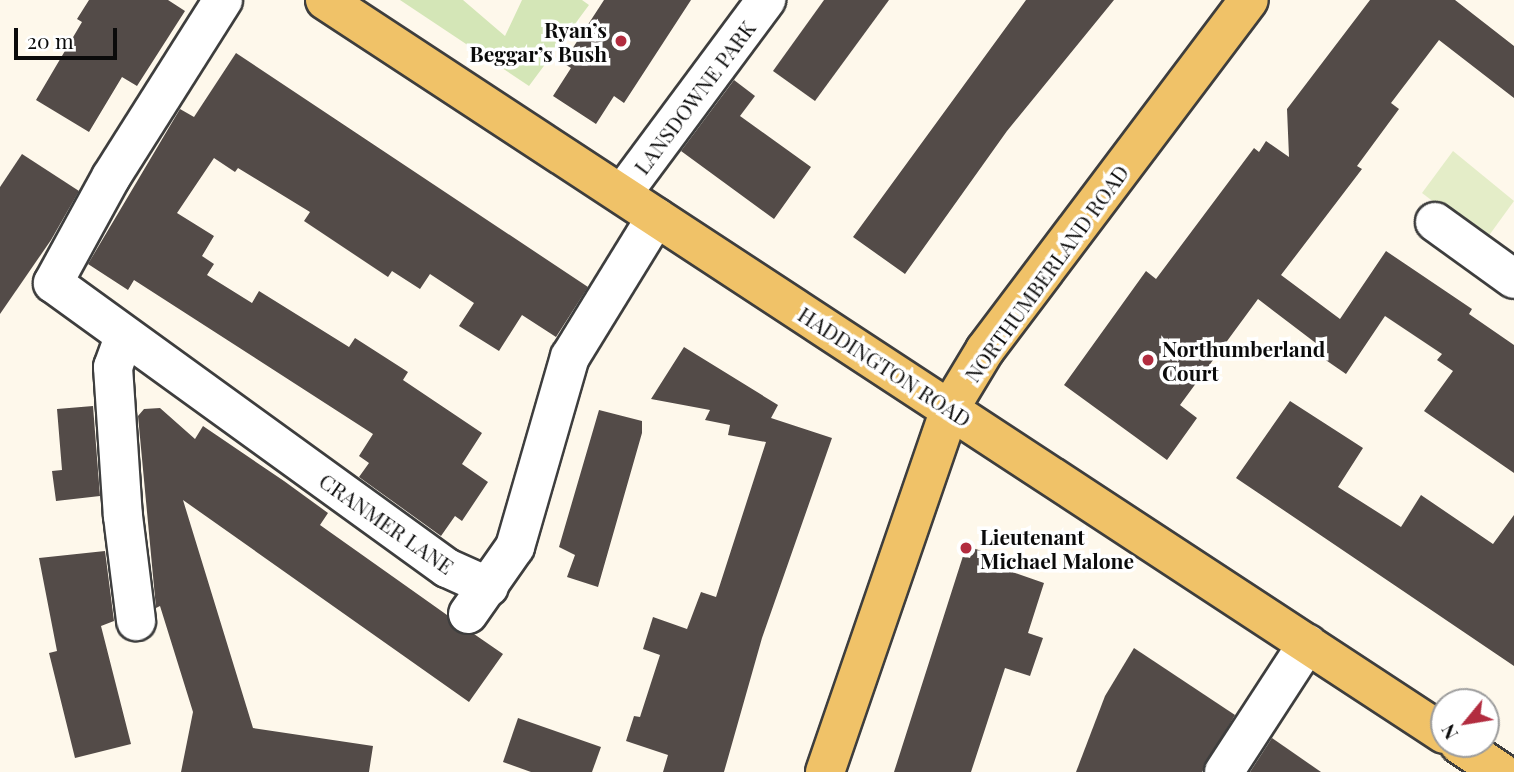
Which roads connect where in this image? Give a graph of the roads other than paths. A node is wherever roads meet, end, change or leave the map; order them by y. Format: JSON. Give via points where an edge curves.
{"nodes":[{"id":1,"x":223,"y":0,"type":"edge"},
{"id":2,"x":325,"y":0,"type":"edge"},
{"id":3,"x":766,"y":0,"type":"edge"},
{"id":4,"x":1249,"y":0,"type":"edge"},
{"id":5,"x":622,"y":194,"type":"junction"},
{"id":6,"x":656,"y":217,"type":"junction"},
{"id":7,"x":1435,"y":222,"type":"dead end"},
{"id":8,"x":1514,"y":279,"type":"edge"},
{"id":9,"x":124,"y":337,"type":"junction"},
{"id":10,"x":950,"y":408,"type":"junction"},
{"id":11,"x":136,"y":621,"type":"dead end"},
{"id":12,"x":1307,"y":644,"type":"junction"},
{"id":13,"x":1430,"y":725,"type":"edge"},
{"id":14,"x":1480,"y":758,"type":"edge"},
{"id":15,"x":825,"y":772,"type":"edge"},
{"id":16,"x":1224,"y":772,"type":"edge"},
{"id":17,"x":1501,"y":772,"type":"edge"}],
"edges":[{"from":1,"to":9,"type":"street","name":"CRANMER LANE","via":[[111,177],[53,283]]},
{"from":2,"to":5,"type":"main road","name":"HADDINGTON ROAD"},
{"from":3,"to":5,"type":"street","name":"LANSDOWNE PARK"},
{"from":4,"to":10,"type":"main road","name":"NORTHUMBERLAND ROAD","via":[[985,351]]},
{"from":5,"to":6,"type":"main road","name":"HADDINGTON ROAD"},
{"from":6,"to":9,"type":"street","name":"CRANMER LANE","via":[[569,357],[515,547],[479,601],[447,568]]},
{"from":6,"to":10,"type":"main road","name":"HADDINGTON ROAD"},
{"from":7,"to":8,"type":"street"},
{"from":9,"to":11,"type":"street","via":[[113,367]]},
{"from":10,"to":12,"type":"main road","name":"HADDINGTON ROAD"},
{"from":10,"to":15,"type":"main road","name":"NORTHUMBERLAND ROAD"},
{"from":12,"to":13,"type":"main road","name":"HADDINGTON ROAD"},
{"from":12,"to":16,"type":"street"},
{"from":14,"to":17,"type":"main road"}]}
